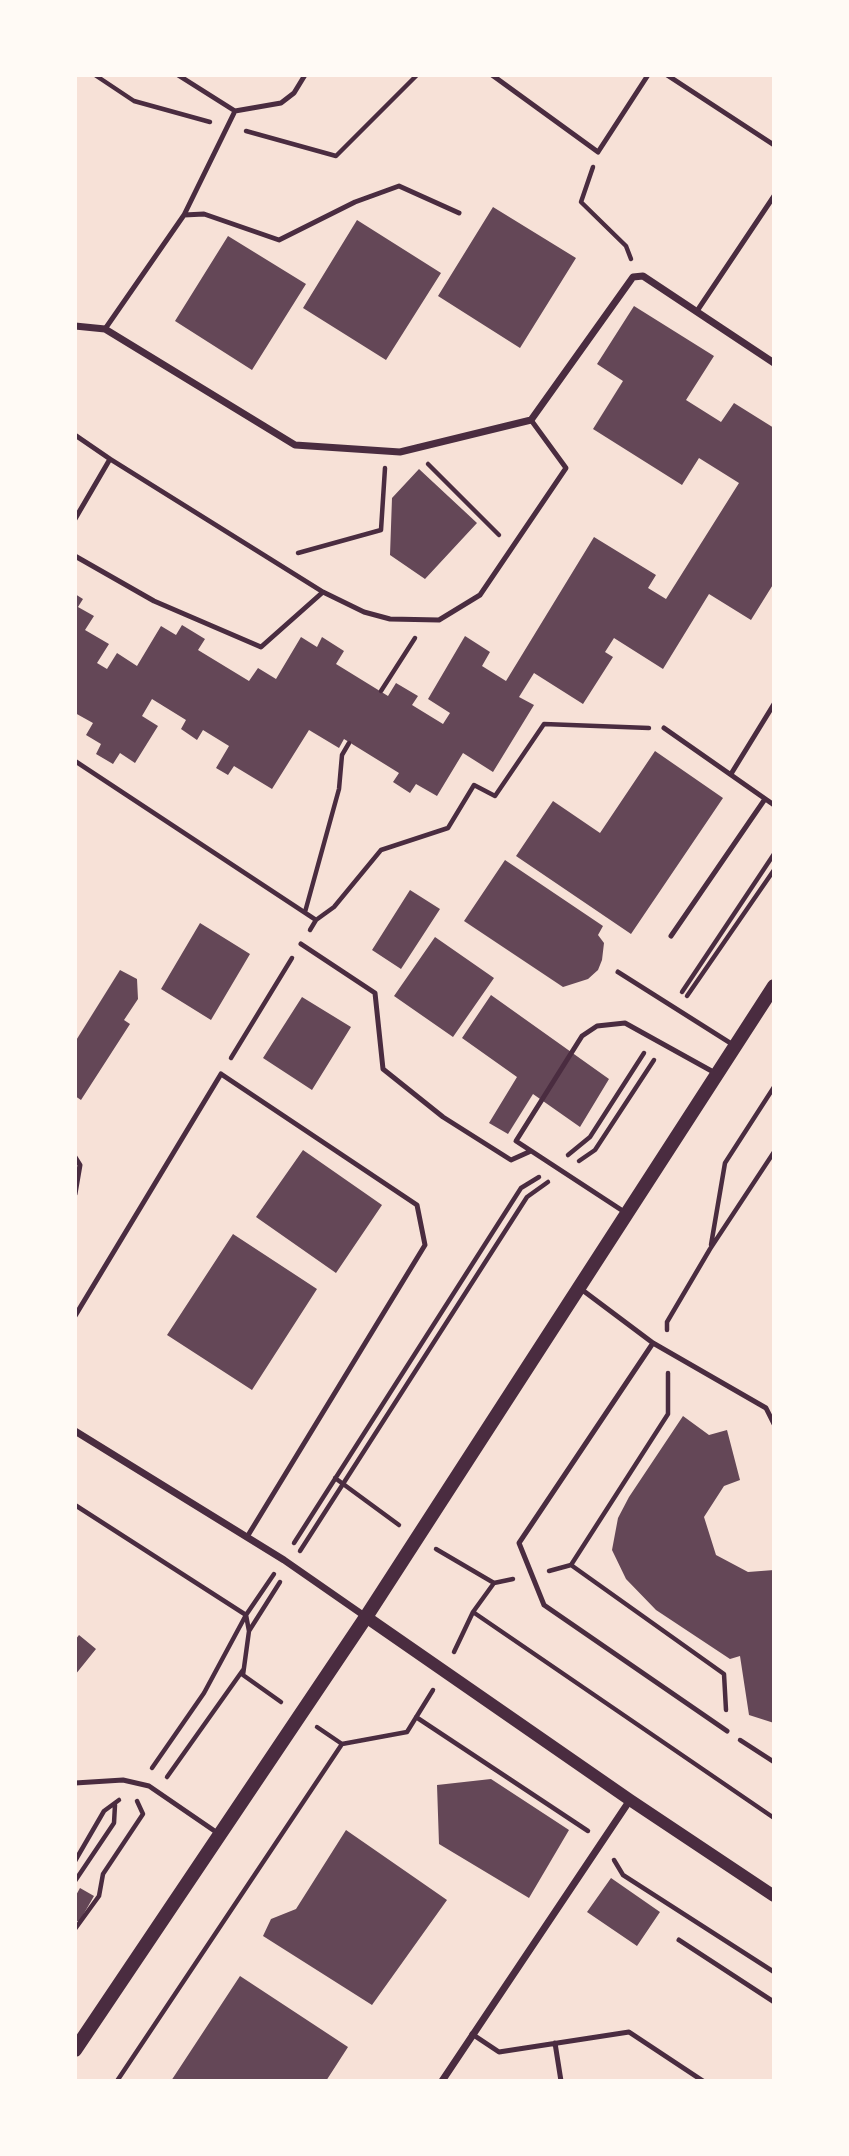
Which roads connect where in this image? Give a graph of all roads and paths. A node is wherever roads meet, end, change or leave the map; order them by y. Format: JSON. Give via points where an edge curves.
{"nodes":[{"id":1,"x":177,"y":75,"type":"edge"},
{"id":2,"x":305,"y":75,"type":"edge"},
{"id":3,"x":492,"y":75,"type":"edge"},
{"id":4,"x":648,"y":75,"type":"edge"},
{"id":5,"x":667,"y":75,"type":"edge"},
{"id":6,"x":235,"y":111,"type":"junction"},
{"id":7,"x":774,"y":145,"type":"edge"},
{"id":8,"x":598,"y":152,"type":"junction"},
{"id":9,"x":774,"y":196,"type":"edge"},
{"id":10,"x":459,"y":213,"type":"dead end"},
{"id":11,"x":184,"y":215,"type":"junction"},
{"id":12,"x":637,"y":276,"type":"junction"},
{"id":13,"x":697,"y":311,"type":"junction"},
{"id":14,"x":75,"y":326,"type":"edge"},
{"id":15,"x":106,"y":329,"type":"junction"},
{"id":16,"x":774,"y":363,"type":"edge"},
{"id":17,"x":531,"y":420,"type":"junction"},
{"id":18,"x":75,"y":435,"type":"edge"},
{"id":19,"x":412,"y":448,"type":"junction"},
{"id":20,"x":387,"y":451,"type":"junction"},
{"id":21,"x":110,"y":459,"type":"junction"},
{"id":22,"x":75,"y":519,"type":"edge"},
{"id":23,"x":512,"y":548,"type":"junction"},
{"id":24,"x":75,"y":556,"type":"edge"},
{"id":25,"x":273,"y":560,"type":"junction"},
{"id":26,"x":323,"y":592,"type":"junction"},
{"id":27,"x":426,"y":619,"type":"junction"},
{"id":28,"x":381,"y":691,"type":"dead end"},
{"id":29,"x":774,"y":704,"type":"edge"},
{"id":30,"x":664,"y":729,"type":"joint"},
{"id":31,"x":349,"y":743,"type":"dead end"},
{"id":32,"x":75,"y":761,"type":"edge"},
{"id":33,"x":731,"y":775,"type":"junction"},
{"id":34,"x":765,"y":799,"type":"junction"},
{"id":35,"x":774,"y":805,"type":"edge"},
{"id":36,"x":774,"y":854,"type":"edge"},
{"id":37,"x":774,"y":870,"type":"edge"},
{"id":38,"x":305,"y":912,"type":"junction"},
{"id":39,"x":316,"y":920,"type":"junction"},
{"id":40,"x":671,"y":936,"type":"dead end"},
{"id":41,"x":301,"y":944,"type":"junction"},
{"id":42,"x":618,"y":972,"type":"dead end"},
{"id":43,"x":774,"y":986,"type":"edge"},
{"id":44,"x":675,"y":1008,"type":"junction"},
{"id":45,"x":654,"y":1037,"type":"junction"},
{"id":46,"x":663,"y":1042,"type":"junction"},
{"id":47,"x":735,"y":1046,"type":"junction"},
{"id":48,"x":222,"y":1074,"type":"junction"},
{"id":49,"x":717,"y":1074,"type":"junction"},
{"id":50,"x":774,"y":1087,"type":"edge"},
{"id":51,"x":531,"y":1151,"type":"junction"},
{"id":52,"x":774,"y":1152,"type":"edge"},
{"id":53,"x":75,"y":1157,"type":"edge"},
{"id":54,"x":555,"y":1166,"type":"junction"},
{"id":55,"x":564,"y":1172,"type":"junction"},
{"id":56,"x":75,"y":1194,"type":"edge"},
{"id":57,"x":628,"y":1214,"type":"junction"},
{"id":58,"x":710,"y":1250,"type":"junction"},
{"id":59,"x":581,"y":1289,"type":"junction"},
{"id":60,"x":75,"y":1316,"type":"edge"},
{"id":61,"x":653,"y":1343,"type":"junction"},
{"id":62,"x":667,"y":1353,"type":"junction"},
{"id":63,"x":774,"y":1424,"type":"edge"},
{"id":64,"x":75,"y":1431,"type":"edge"},
{"id":65,"x":335,"y":1478,"type":"junction"},
{"id":66,"x":343,"y":1484,"type":"junction"},
{"id":67,"x":75,"y":1505,"type":"edge"},
{"id":68,"x":247,"y":1537,"type":"junction"},
{"id":69,"x":416,"y":1537,"type":"junction"},
{"id":70,"x":287,"y":1563,"type":"junction"},
{"id":71,"x":571,"y":1565,"type":"junction"},
{"id":72,"x":532,"y":1575,"type":"junction"},
{"id":73,"x":494,"y":1583,"type":"junction"},
{"id":74,"x":246,"y":1615,"type":"junction"},
{"id":75,"x":366,"y":1617,"type":"junction"},
{"id":76,"x":249,"y":1631,"type":"junction"},
{"id":77,"x":243,"y":1669,"type":"junction"},
{"id":78,"x":724,"y":1674,"type":"dead end"},
{"id":79,"x":300,"y":1715,"type":"junction"},
{"id":80,"x":727,"y":1731,"type":"dead end"},
{"id":81,"x":407,"y":1732,"type":"dead end"},
{"id":82,"x":342,"y":1744,"type":"junction"},
{"id":83,"x":75,"y":1783,"type":"edge"},
{"id":84,"x":141,"y":1784,"type":"junction"},
{"id":85,"x":132,"y":1791,"type":"junction"},
{"id":86,"x":157,"y":1792,"type":"junction"},
{"id":87,"x":629,"y":1800,"type":"junction"},
{"id":88,"x":115,"y":1804,"type":"junction"},
{"id":89,"x":774,"y":1818,"type":"edge"},
{"id":90,"x":219,"y":1834,"type":"junction"},
{"id":91,"x":75,"y":1861,"type":"edge"},
{"id":92,"x":75,"y":1881,"type":"edge"},
{"id":93,"x":774,"y":1896,"type":"edge"},
{"id":94,"x":75,"y":1929,"type":"edge"},
{"id":95,"x":678,"y":1940,"type":"dead end"},
{"id":96,"x":774,"y":2002,"type":"edge"},
{"id":97,"x":472,"y":2034,"type":"junction"},
{"id":98,"x":555,"y":2043,"type":"junction"},
{"id":99,"x":75,"y":2050,"type":"edge"},
{"id":100,"x":117,"y":2081,"type":"edge"},
{"id":101,"x":443,"y":2081,"type":"edge"},
{"id":102,"x":561,"y":2081,"type":"edge"},
{"id":103,"x":703,"y":2081,"type":"edge"}],
"edges":[{"from":1,"to":6,"type":"lane"},
{"from":2,"to":6,"type":"lane","via":[[281,103]]},
{"from":3,"to":8,"type":"lane"},
{"from":4,"to":8,"type":"lane"},
{"from":5,"to":7,"type":"lane"},
{"from":6,"to":11,"type":"lane"},
{"from":8,"to":12,"type":"path","via":[[581,202],[626,246]]},
{"from":9,"to":13,"type":"lane"},
{"from":10,"to":11,"type":"lane","via":[[398,186],[279,240],[204,214]]},
{"from":11,"to":15,"type":"lane"},
{"from":12,"to":13,"type":"street"},
{"from":12,"to":17,"type":"street"},
{"from":13,"to":16,"type":"street"},
{"from":14,"to":15,"type":"street"},
{"from":15,"to":20,"type":"street","via":[[295,445]]},
{"from":17,"to":19,"type":"street"},
{"from":17,"to":23,"type":"lane","via":[[566,468]]},
{"from":18,"to":21,"type":"lane"},
{"from":19,"to":20,"type":"street"},
{"from":19,"to":23,"type":"path"},
{"from":20,"to":25,"type":"path","via":[[381,530]]},
{"from":21,"to":22,"type":"lane"},
{"from":21,"to":25,"type":"lane"},
{"from":23,"to":27,"type":"lane","via":[[480,595],[439,620]]},
{"from":24,"to":26,"type":"lane","via":[[154,601],[261,647]]},
{"from":25,"to":26,"type":"lane"},
{"from":26,"to":27,"type":"lane","via":[[390,619]]},
{"from":27,"to":28,"type":"path"},
{"from":29,"to":33,"type":"lane"},
{"from":30,"to":33,"type":"lane"},
{"from":30,"to":39,"type":"path","via":[[544,724],[495,796],[474,785],[448,828],[381,850],[334,907]]},
{"from":31,"to":38,"type":"path","via":[[342,755],[339,789]]},
{"from":32,"to":38,"type":"path"},
{"from":33,"to":34,"type":"lane"},
{"from":34,"to":35,"type":"lane"},
{"from":34,"to":40,"type":"lane"},
{"from":36,"to":44,"type":"path"},
{"from":37,"to":44,"type":"path"},
{"from":38,"to":39,"type":"path"},
{"from":39,"to":41,"type":"path"},
{"from":41,"to":48,"type":"path"},
{"from":41,"to":51,"type":"lane","via":[[375,993],[383,1069],[443,1117],[511,1160]]},
{"from":42,"to":44,"type":"lane"},
{"from":43,"to":47,"type":"main road"},
{"from":44,"to":47,"type":"lane"},
{"from":45,"to":46,"type":"lane"},
{"from":45,"to":51,"type":"lane","via":[[625,1023],[597,1026],[582,1036],[516,1141]]},
{"from":45,"to":54,"type":"path","via":[[590,1138]]},
{"from":46,"to":49,"type":"lane"},
{"from":46,"to":55,"type":"path","via":[[595,1150]]},
{"from":47,"to":49,"type":"main road"},
{"from":48,"to":60,"type":"lane"},
{"from":48,"to":68,"type":"lane","via":[[417,1205],[425,1245]]},
{"from":49,"to":57,"type":"main road"},
{"from":50,"to":58,"type":"path","via":[[725,1163]]},
{"from":51,"to":54,"type":"lane"},
{"from":52,"to":58,"type":"path"},
{"from":53,"to":56,"type":"lane","via":[[80,1165]]},
{"from":54,"to":55,"type":"lane"},
{"from":54,"to":65,"type":"path","via":[[521,1188]]},
{"from":55,"to":57,"type":"lane"},
{"from":55,"to":66,"type":"path","via":[[527,1197]]},
{"from":57,"to":59,"type":"main road"},
{"from":58,"to":62,"type":"path","via":[[667,1322]]},
{"from":59,"to":61,"type":"lane"},
{"from":59,"to":69,"type":"main road"},
{"from":61,"to":62,"type":"lane"},
{"from":61,"to":72,"type":"lane","via":[[519,1543]]},
{"from":62,"to":63,"type":"lane","via":[[766,1409]]},
{"from":62,"to":71,"type":"path","via":[[668,1414]]},
{"from":64,"to":68,"type":"street"},
{"from":65,"to":66,"type":"path"},
{"from":65,"to":70,"type":"path"},
{"from":66,"to":69,"type":"path"},
{"from":66,"to":70,"type":"path"},
{"from":67,"to":74,"type":"path"},
{"from":68,"to":70,"type":"street"},
{"from":69,"to":73,"type":"path"},
{"from":69,"to":75,"type":"main road"},
{"from":70,"to":74,"type":"path"},
{"from":70,"to":75,"type":"street"},
{"from":70,"to":76,"type":"path"},
{"from":71,"to":72,"type":"path"},
{"from":71,"to":78,"type":"path"},
{"from":72,"to":73,"type":"path"},
{"from":72,"to":80,"type":"lane","via":[[544,1605]]},
{"from":73,"to":89,"type":"path","via":[[473,1612]]},
{"from":74,"to":76,"type":"path"},
{"from":74,"to":84,"type":"path","via":[[204,1693]]},
{"from":75,"to":79,"type":"main road"},
{"from":75,"to":87,"type":"street"},
{"from":76,"to":77,"type":"path"},
{"from":77,"to":79,"type":"path","via":[[243,1675]]},
{"from":77,"to":86,"type":"path"},
{"from":79,"to":82,"type":"path"},
{"from":79,"to":90,"type":"main road"},
{"from":81,"to":82,"type":"path"},
{"from":82,"to":100,"type":"path"},
{"from":83,"to":84,"type":"lane","via":[[123,1780]]},
{"from":84,"to":85,"type":"path"},
{"from":84,"to":86,"type":"lane"},
{"from":85,"to":88,"type":"path"},
{"from":85,"to":94,"type":"path","via":[[143,1814],[103,1874],[99,1896]]},
{"from":86,"to":90,"type":"lane"},
{"from":87,"to":93,"type":"street"},
{"from":87,"to":97,"type":"street"},
{"from":88,"to":91,"type":"path","via":[[104,1811]]},
{"from":88,"to":92,"type":"path","via":[[114,1823]]},
{"from":90,"to":99,"type":"main road"},
{"from":95,"to":96,"type":"lane"},
{"from":97,"to":98,"type":"lane","via":[[499,2052]]},
{"from":97,"to":101,"type":"street"},
{"from":98,"to":102,"type":"lane"},
{"from":98,"to":103,"type":"lane","via":[[629,2032]]}]}
